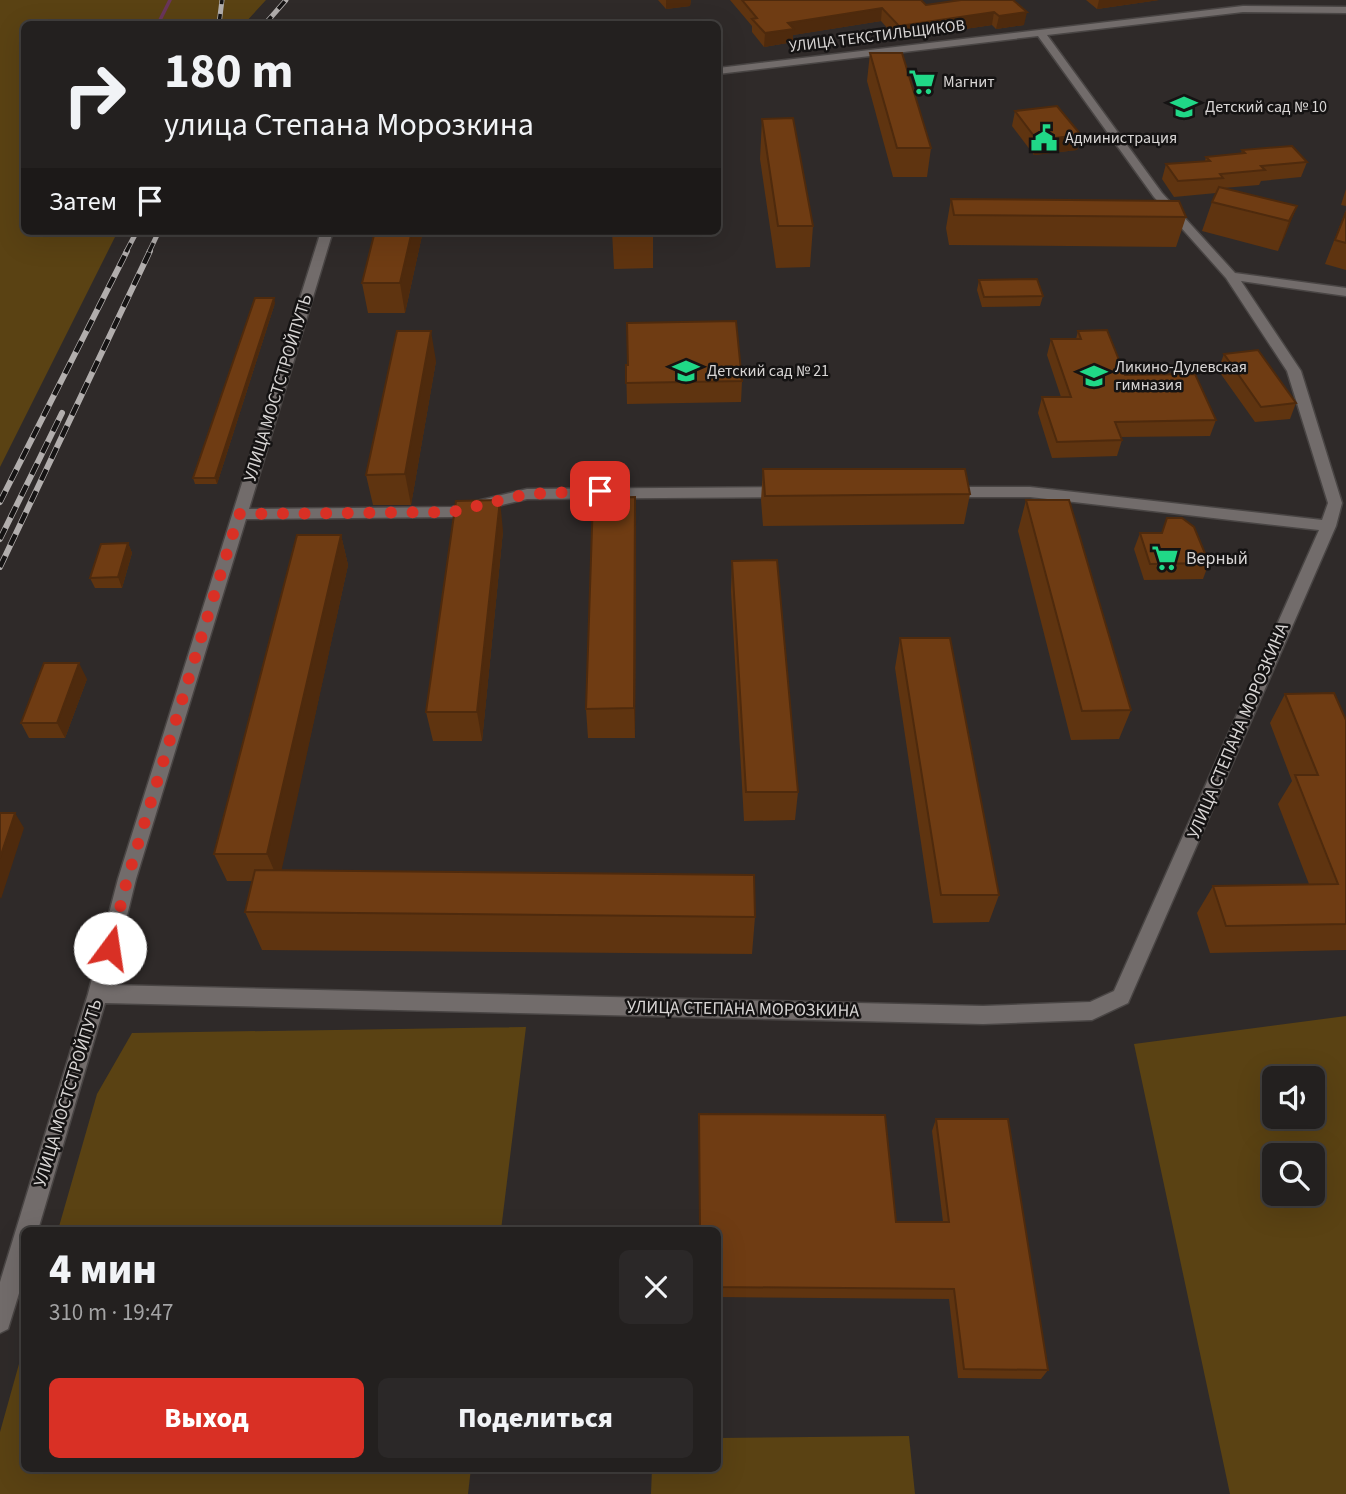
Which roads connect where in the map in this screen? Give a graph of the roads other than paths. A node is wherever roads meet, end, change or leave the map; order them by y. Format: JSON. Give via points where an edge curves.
{"nodes":[{"id":1,"x":1346,"y":10,"type":"edge"},
{"id":2,"x":1040,"y":32,"type":"junction"},
{"id":3,"x":721,"y":71,"type":"edge"},
{"id":4,"x":326,"y":235,"type":"edge"},
{"id":5,"x":1231,"y":276,"type":"junction"},
{"id":6,"x":1346,"y":292,"type":"edge"},
{"id":7,"x":800,"y":492,"type":"edge"},
{"id":8,"x":926,"y":492,"type":"edge"},
{"id":9,"x":239,"y":514,"type":"junction"},
{"id":10,"x":1328,"y":526,"type":"junction"},
{"id":11,"x":98,"y":994,"type":"junction"},
{"id":12,"x":28,"y":1227,"type":"edge"},
{"id":13,"x":21,"y":1250,"type":"edge"},
{"id":14,"x":0,"y":1321,"type":"edge"}],
"edges":[{"from":1,"to":2,"type":"street","name":"УЛИЦА ТЕКСТИЛЬЩИКОВ","via":[[1243,9]]},
{"from":2,"to":3,"type":"street","name":"УЛИЦА ТЕКСТИЛЬЩИКОВ"},
{"from":2,"to":5,"type":"street","via":[[1158,195]]},
{"from":4,"to":9,"type":"street","name":"УЛИЦА МОСТСТРОЙПУТЬ"},
{"from":5,"to":6,"type":"street"},
{"from":5,"to":10,"type":"street","name":"УЛИЦА СТЕПАНА МОРОЗКИНА","via":[[1294,371],[1335,503]]},
{"from":7,"to":9,"type":"street","via":[[527,494],[452,512]]},
{"from":8,"to":10,"type":"street","via":[[1030,492]]},
{"from":9,"to":11,"type":"street","name":"УЛИЦА МОСТСТРОЙПУТЬ","via":[[127,880]]},
{"from":10,"to":11,"type":"street","name":"УЛИЦА СТЕПАНА МОРОЗКИНА","via":[[1121,997],[1092,1011],[970,1014]]},
{"from":11,"to":12,"type":"street","name":"УЛИЦА МОСТСТРОЙПУТЬ"},
{"from":13,"to":14,"type":"street"}]}
